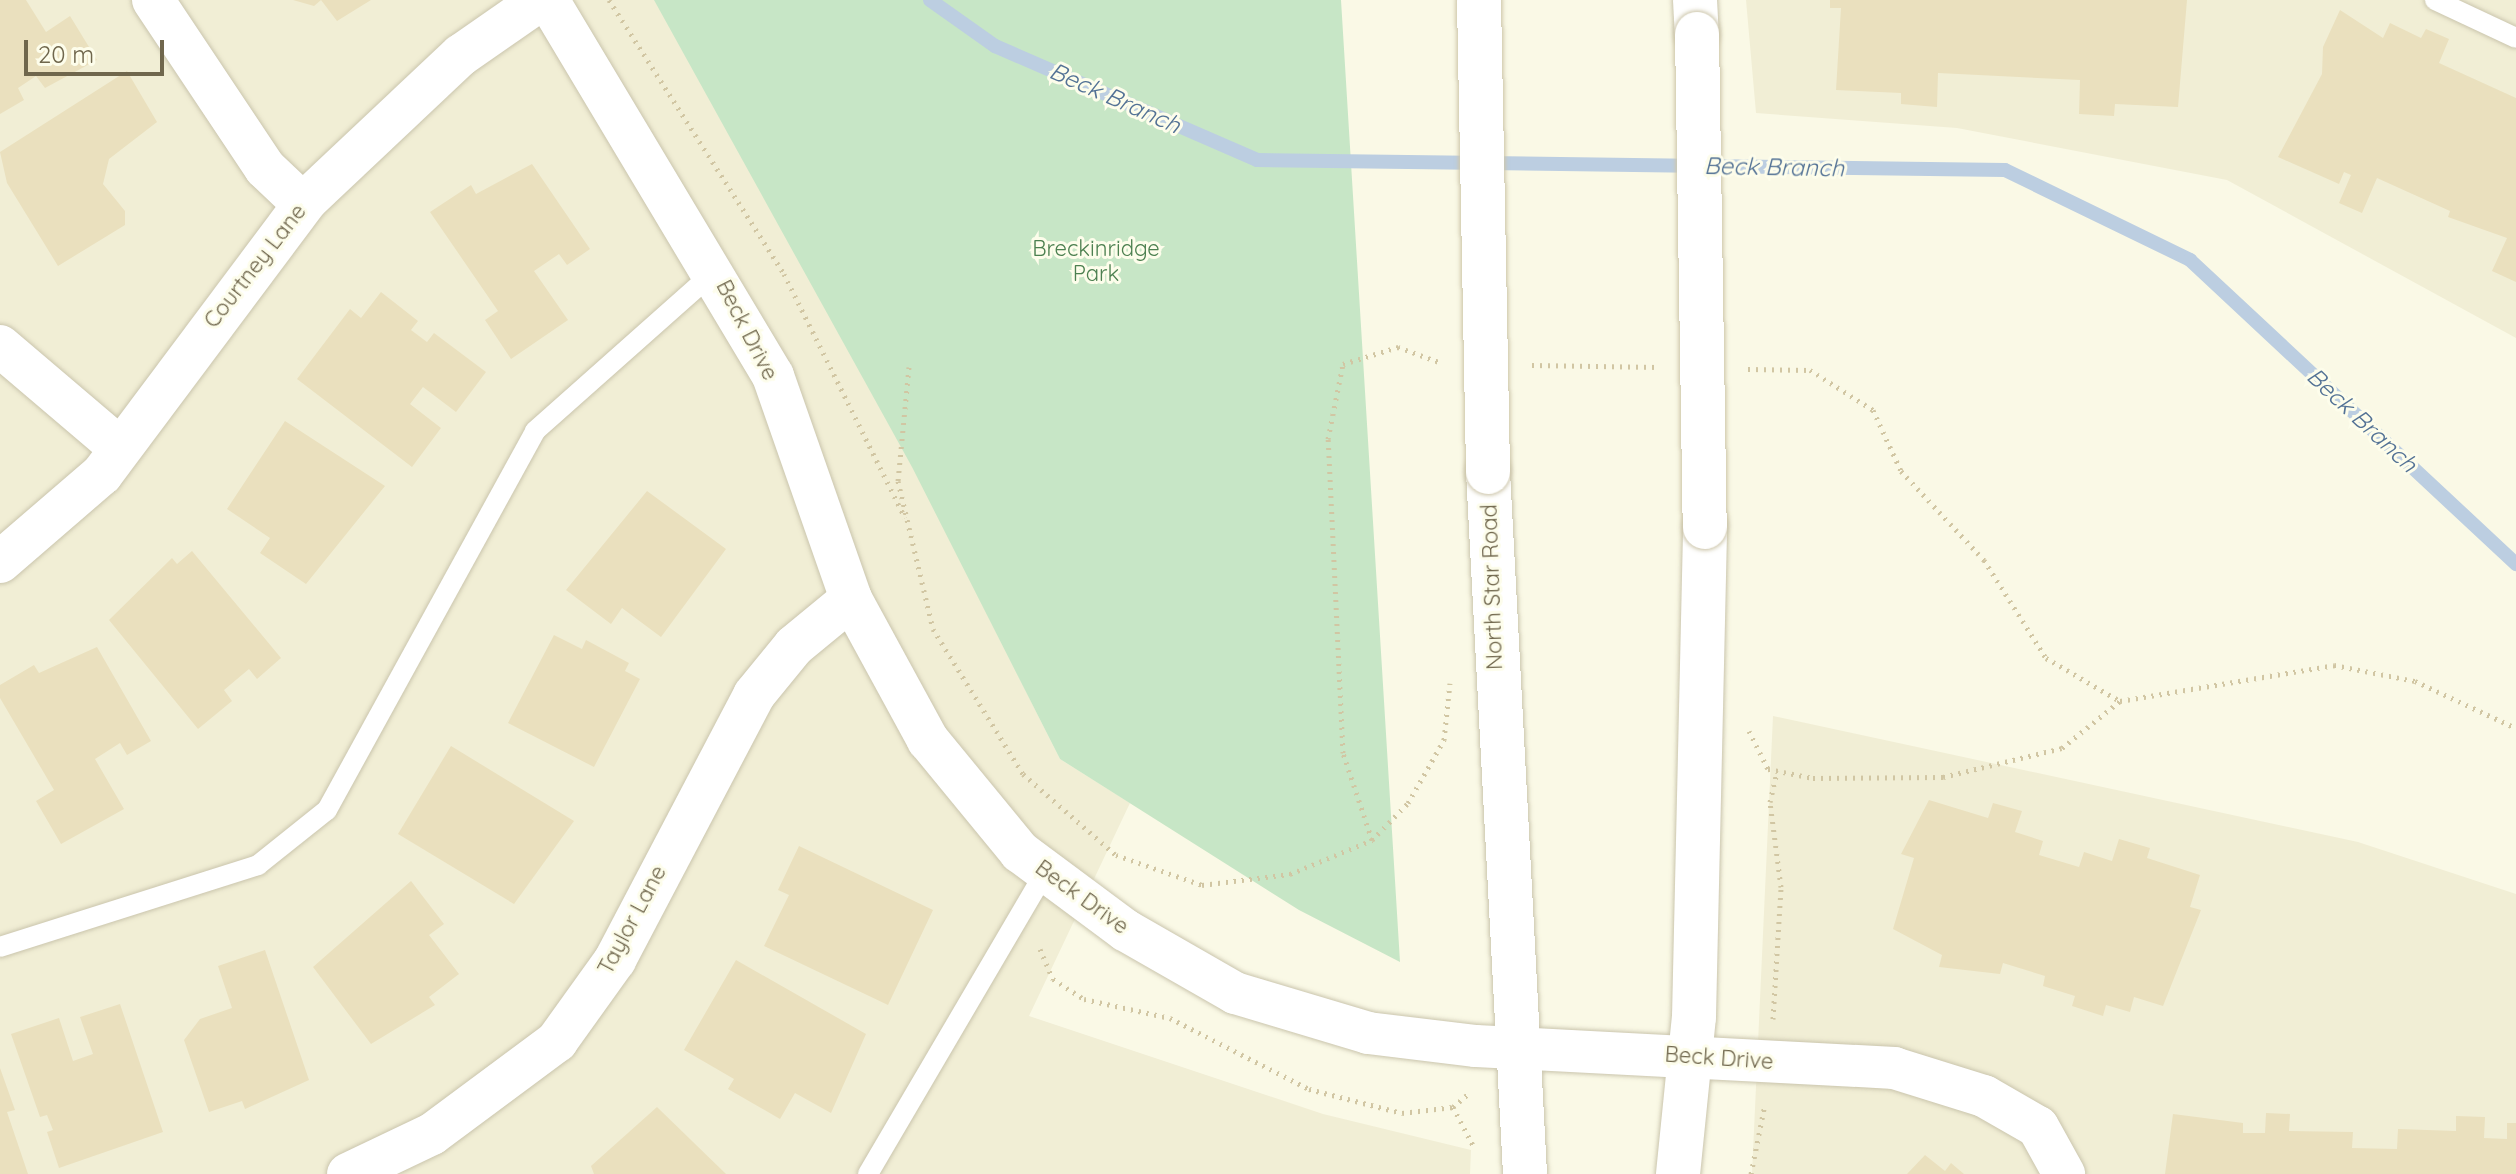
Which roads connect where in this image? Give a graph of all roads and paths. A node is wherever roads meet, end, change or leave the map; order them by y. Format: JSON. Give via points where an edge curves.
{"nodes":[{"id":1,"x":153,"y":0,"type":"edge"},
{"id":2,"x":540,"y":0,"type":"edge"},
{"id":3,"x":548,"y":0,"type":"edge"},
{"id":4,"x":609,"y":0,"type":"edge"},
{"id":5,"x":1479,"y":0,"type":"edge"},
{"id":6,"x":2435,"y":0,"type":"edge"},
{"id":7,"x":1696,"y":17,"type":"edge"},
{"id":8,"x":2516,"y":38,"type":"edge"},
{"id":9,"x":303,"y":204,"type":"junction"},
{"id":10,"x":716,"y":270,"type":"junction"},
{"id":11,"x":0,"y":346,"type":"edge"},
{"id":12,"x":1460,"y":364,"type":"dead end"},
{"id":13,"x":1524,"y":365,"type":"dead end"},
{"id":14,"x":909,"y":367,"type":"dead end"},
{"id":15,"x":1667,"y":368,"type":"dead end"},
{"id":16,"x":1731,"y":369,"type":"dead end"},
{"id":17,"x":120,"y":448,"type":"junction"},
{"id":18,"x":909,"y":526,"type":"junction"},
{"id":19,"x":0,"y":562,"type":"edge"},
{"id":20,"x":851,"y":599,"type":"junction"},
{"id":21,"x":1451,"y":671,"type":"dead end"},
{"id":22,"x":2120,"y":701,"type":"junction"},
{"id":23,"x":1747,"y":713,"type":"dead end"},
{"id":24,"x":2516,"y":728,"type":"edge"},
{"id":25,"x":1777,"y":771,"type":"junction"},
{"id":26,"x":1372,"y":840,"type":"junction"},
{"id":27,"x":1036,"y":888,"type":"junction"},
{"id":28,"x":0,"y":947,"type":"edge"},
{"id":29,"x":1522,"y":1046,"type":"junction"},
{"id":30,"x":1690,"y":1057,"type":"junction"},
{"id":31,"x":1766,"y":1061,"type":"junction"},
{"id":32,"x":1477,"y":1164,"type":"dead end"},
{"id":33,"x":348,"y":1174,"type":"edge"},
{"id":34,"x":868,"y":1174,"type":"edge"},
{"id":35,"x":1525,"y":1174,"type":"edge"},
{"id":36,"x":1678,"y":1174,"type":"edge"},
{"id":37,"x":1751,"y":1174,"type":"edge"},
{"id":38,"x":2064,"y":1174,"type":"edge"}],
"edges":[{"from":1,"to":9,"type":"street","via":[[265,168]]},
{"from":2,"to":9,"type":"street","name":"Courtney Lane","via":[[461,55]]},
{"from":3,"to":10,"type":"street","name":"Beck Drive"},
{"from":4,"to":18,"type":"path","via":[[784,274]]},
{"from":5,"to":29,"type":"main road","name":"North Star Road","bridge":true,"via":[[1488,472]]},
{"from":6,"to":8,"type":"lane"},
{"from":7,"to":30,"type":"main road","bridge":true,"via":[[1705,527]]},
{"from":9,"to":17,"type":"street","name":"Courtney Lane"},
{"from":10,"to":20,"type":"street","name":"Beck Drive","via":[[773,376]]},
{"from":10,"to":28,"type":"lane","via":[[535,431],[327,810],[258,865]]},
{"from":11,"to":17,"type":"street"},
{"from":12,"to":26,"type":"path","via":[[1398,347],[1343,364],[1328,439],[1343,753]]},
{"from":13,"to":15,"type":"path"},
{"from":14,"to":18,"type":"path","via":[[898,481]]},
{"from":16,"to":22,"type":"path","via":[[1810,370],[1873,410],[1901,471],[1984,560],[2046,658]]},
{"from":17,"to":19,"type":"street","name":"Courtney Lane","via":[[102,474]]},
{"from":18,"to":26,"type":"path","via":[[933,629],[1023,774],[1116,855],[1202,885],[1290,874]]},
{"from":20,"to":27,"type":"street","name":"Beck Drive","via":[[928,740],[1020,852]]},
{"from":20,"to":33,"type":"street","name":"Taylor Lane","via":[[794,646],[754,695],[615,960],[557,1041],[432,1134]]},
{"from":21,"to":26,"type":"path","via":[[1444,740],[1408,803]]},
{"from":22,"to":24,"type":"path","via":[[2334,665],[2415,681]]},
{"from":22,"to":25,"type":"path","via":[[2062,748],[1943,777],[1813,778]]},
{"from":23,"to":25,"type":"path","via":[[1747,729],[1768,769]]},
{"from":25,"to":31,"type":"path","via":[[1770,802],[1781,887]]},
{"from":27,"to":29,"type":"street","name":"Beck Drive","via":[[1125,930],[1235,993],[1368,1033]]},
{"from":27,"to":32,"type":"path","via":[[1053,979],[1084,999],[1170,1018],[1309,1089],[1402,1113],[1453,1107],[1470,1130]]},
{"from":27,"to":34,"type":"lane"},
{"from":29,"to":30,"type":"street","name":"Beck Drive"},
{"from":29,"to":35,"type":"main road","name":"North Star Road"},
{"from":30,"to":31,"type":"street","name":"Beck Drive"},
{"from":30,"to":36,"type":"main road"},
{"from":31,"to":37,"type":"path"},
{"from":31,"to":38,"type":"street","name":"Beck Drive","via":[[1894,1068],[1984,1096],[2038,1127]]}]}
